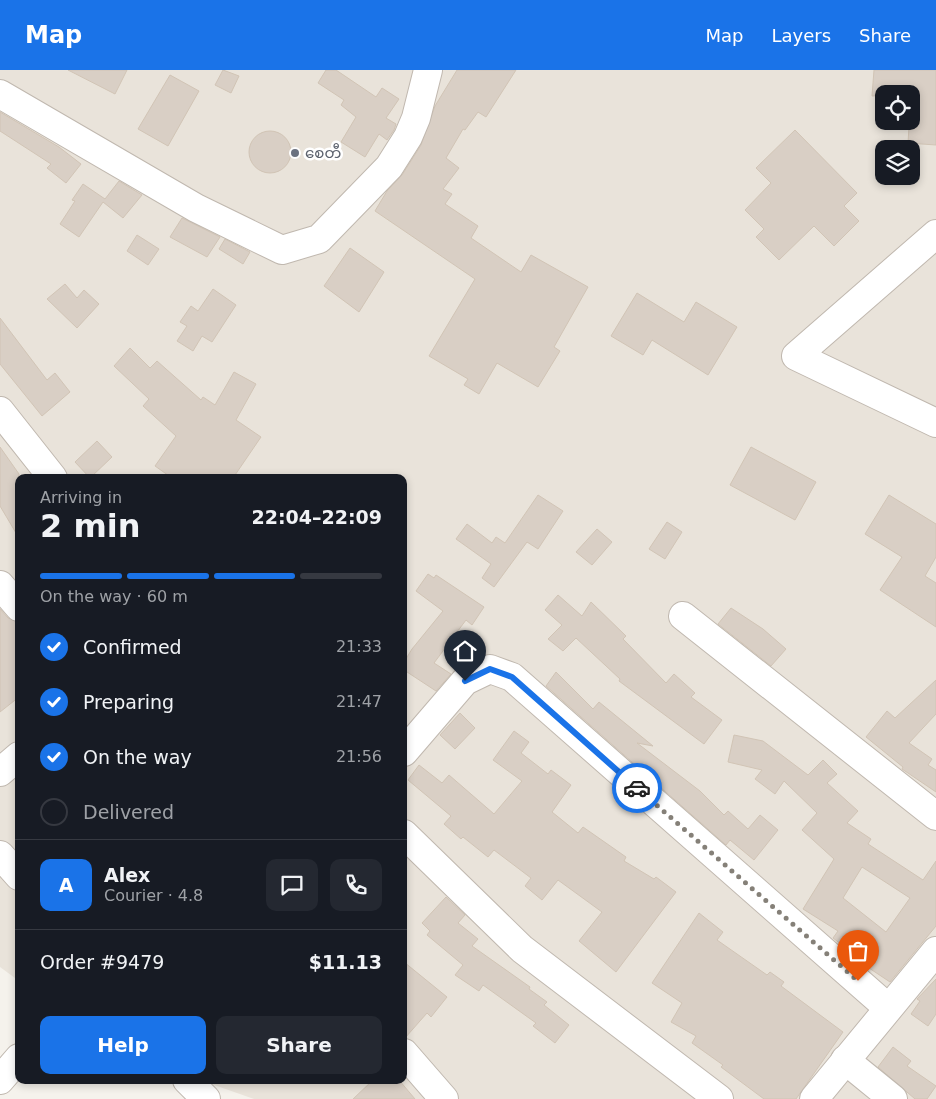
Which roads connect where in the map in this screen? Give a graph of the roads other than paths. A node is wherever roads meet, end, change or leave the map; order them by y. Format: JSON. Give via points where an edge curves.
{"nodes":[{"id":1,"x":428,"y":70,"type":"edge"},
{"id":2,"x":0,"y":94,"type":"edge"},
{"id":3,"x":936,"y":234,"type":"edge"},
{"id":4,"x":0,"y":411,"type":"edge"},
{"id":5,"x":936,"y":423,"type":"edge"},
{"id":6,"x":50,"y":474,"type":"edge"},
{"id":7,"x":683,"y":616,"type":"dead end"},
{"id":8,"x":407,"y":749,"type":"edge"},
{"id":9,"x":15,"y":759,"type":"edge"},
{"id":10,"x":0,"y":772,"type":"edge"},
{"id":11,"x":936,"y":816,"type":"edge"},
{"id":12,"x":407,"y":837,"type":"edge"},
{"id":13,"x":0,"y":855,"type":"edge"},
{"id":14,"x":15,"y":872,"type":"edge"},
{"id":15,"x":936,"y":951,"type":"edge"},
{"id":16,"x":887,"y":1007,"type":"junction"},
{"id":17,"x":407,"y":1056,"type":"edge"},
{"id":18,"x":845,"y":1060,"type":"junction"},
{"id":19,"x":15,"y":1063,"type":"edge"},
{"id":20,"x":0,"y":1080,"type":"edge"},
{"id":21,"x":191,"y":1084,"type":"edge"},
{"id":22,"x":206,"y":1099,"type":"edge"},
{"id":23,"x":444,"y":1099,"type":"edge"},
{"id":24,"x":718,"y":1099,"type":"edge"},
{"id":25,"x":814,"y":1099,"type":"edge"},
{"id":26,"x":893,"y":1099,"type":"edge"}],
"edges":[{"from":1,"to":2,"type":"street","via":[[416,118],[389,167],[319,239],[282,250],[196,208]]},
{"from":3,"to":5,"type":"street","via":[[796,356]]},
{"from":4,"to":6,"type":"street"},
{"from":7,"to":11,"type":"street"},
{"from":8,"to":16,"type":"street","via":[[465,681],[490,669],[512,677]]},
{"from":9,"to":10,"type":"street"},
{"from":12,"to":24,"type":"street","via":[[522,949]]},
{"from":13,"to":14,"type":"street"},
{"from":15,"to":16,"type":"street"},
{"from":16,"to":18,"type":"street"},
{"from":17,"to":23,"type":"street"},
{"from":18,"to":25,"type":"street"},
{"from":18,"to":26,"type":"street"},
{"from":19,"to":20,"type":"street"},
{"from":21,"to":22,"type":"street"}]}
